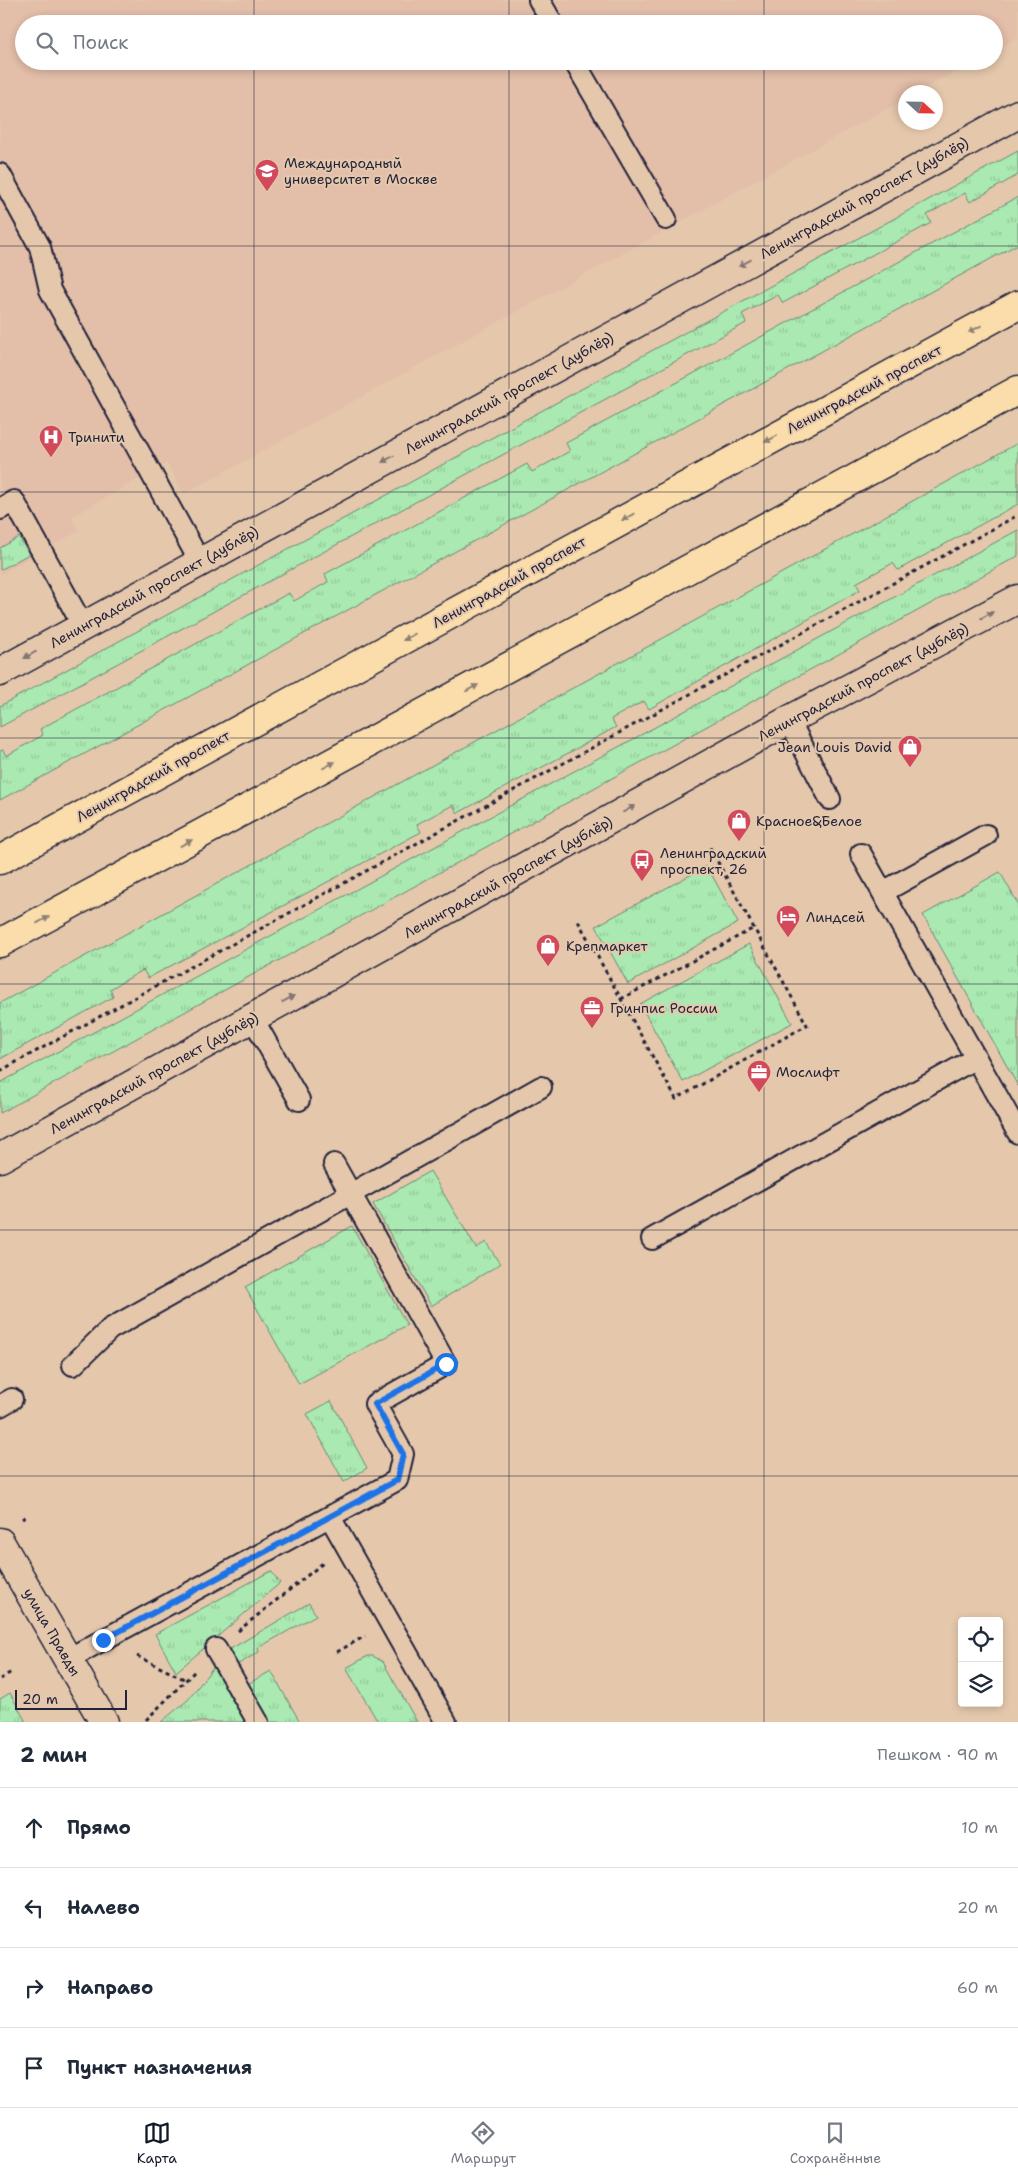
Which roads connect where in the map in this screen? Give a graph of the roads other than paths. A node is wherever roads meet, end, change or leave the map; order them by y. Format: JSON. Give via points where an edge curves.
{"nodes":[{"id":1,"x":539,"y":0,"type":"edge"},
{"id":2,"x":547,"y":15,"type":"edge"},
{"id":3,"x":579,"y":70,"type":"edge"},
{"id":4,"x":1018,"y":114,"type":"edge"},
{"id":5,"x":0,"y":174,"type":"edge"},
{"id":6,"x":666,"y":219,"type":"dead end"},
{"id":7,"x":1018,"y":305,"type":"edge"},
{"id":8,"x":1018,"y":390,"type":"edge"},
{"id":9,"x":0,"y":509,"type":"edge"},
{"id":10,"x":200,"y":562,"type":"junction"},
{"id":11,"x":1018,"y":599,"type":"edge"},
{"id":12,"x":83,"y":626,"type":"junction"},
{"id":13,"x":0,"y":672,"type":"edge"},
{"id":14,"x":788,"y":720,"type":"junction"},
{"id":15,"x":830,"y":799,"type":"dead end"},
{"id":16,"x":986,"y":835,"type":"dead end"},
{"id":17,"x":861,"y":854,"type":"dead end"},
{"id":18,"x":0,"y":860,"type":"edge"},
{"id":19,"x":883,"y":892,"type":"junction"},
{"id":20,"x":0,"y":943,"type":"edge"},
{"id":21,"x":253,"y":1019,"type":"junction"},
{"id":22,"x":976,"y":1058,"type":"junction"},
{"id":23,"x":541,"y":1087,"type":"dead end"},
{"id":24,"x":299,"y":1100,"type":"dead end"},
{"id":25,"x":1018,"y":1133,"type":"edge"},
{"id":26,"x":0,"y":1158,"type":"edge"},
{"id":27,"x":334,"y":1164,"type":"dead end"},
{"id":28,"x":351,"y":1194,"type":"junction"},
{"id":29,"x":652,"y":1239,"type":"dead end"},
{"id":30,"x":73,"y":1365,"type":"dead end"},
{"id":31,"x":330,"y":1517,"type":"junction"},
{"id":32,"x":0,"y":1542,"type":"edge"},
{"id":33,"x":216,"y":1649,"type":"road end"},
{"id":34,"x":68,"y":1659,"type":"junction"},
{"id":35,"x":104,"y":1722,"type":"edge"},
{"id":36,"x":258,"y":1722,"type":"edge"},
{"id":37,"x":446,"y":1722,"type":"edge"}],
"edges":[{"from":1,"to":2,"type":"lane"},
{"from":3,"to":6,"type":"lane"},
{"from":4,"to":10,"type":"main road","name":"Ленинградский проспект (дублёр)","one_way":true},
{"from":5,"to":10,"type":"lane","via":[[40,247],[50,290]]},
{"from":7,"to":18,"type":"main road","name":"Ленинградский проспект","one_way":true},
{"from":20,"to":8,"type":"main road","one_way":true},
{"from":9,"to":12,"type":"lane","via":[[14,501]]},
{"from":10,"to":12,"type":"main road","name":"Ленинградский проспект (дублёр)"},
{"from":14,"to":11,"type":"main road","name":"Ленинградский проспект (дублёр)","one_way":true},
{"from":12,"to":13,"type":"main road","name":"Ленинградский проспект (дублёр)","one_way":true},
{"from":14,"to":15,"type":"lane"},
{"from":21,"to":14,"type":"main road","name":"Ленинградский проспект (дублёр)","one_way":true},
{"from":16,"to":19,"type":"lane"},
{"from":17,"to":19,"type":"lane"},
{"from":19,"to":22,"type":"lane"},
{"from":21,"to":24,"type":"lane"},
{"from":21,"to":26,"type":"main road","name":"Ленинградский проспект (дублёр)"},
{"from":22,"to":25,"type":"lane"},
{"from":22,"to":29,"type":"lane"},
{"from":23,"to":28,"type":"lane"},
{"from":27,"to":28,"type":"lane"},
{"from":28,"to":30,"type":"lane","via":[[110,1329]]},
{"from":28,"to":31,"type":"lane","via":[[446,1364],[375,1404],[403,1454],[397,1480]]},
{"from":31,"to":34,"type":"lane"},
{"from":31,"to":37,"type":"lane"},
{"from":32,"to":34,"type":"main road","name":"улица Правды"},
{"from":33,"to":36,"type":"lane"},
{"from":34,"to":35,"type":"main road","name":"улица Правды"}]}
